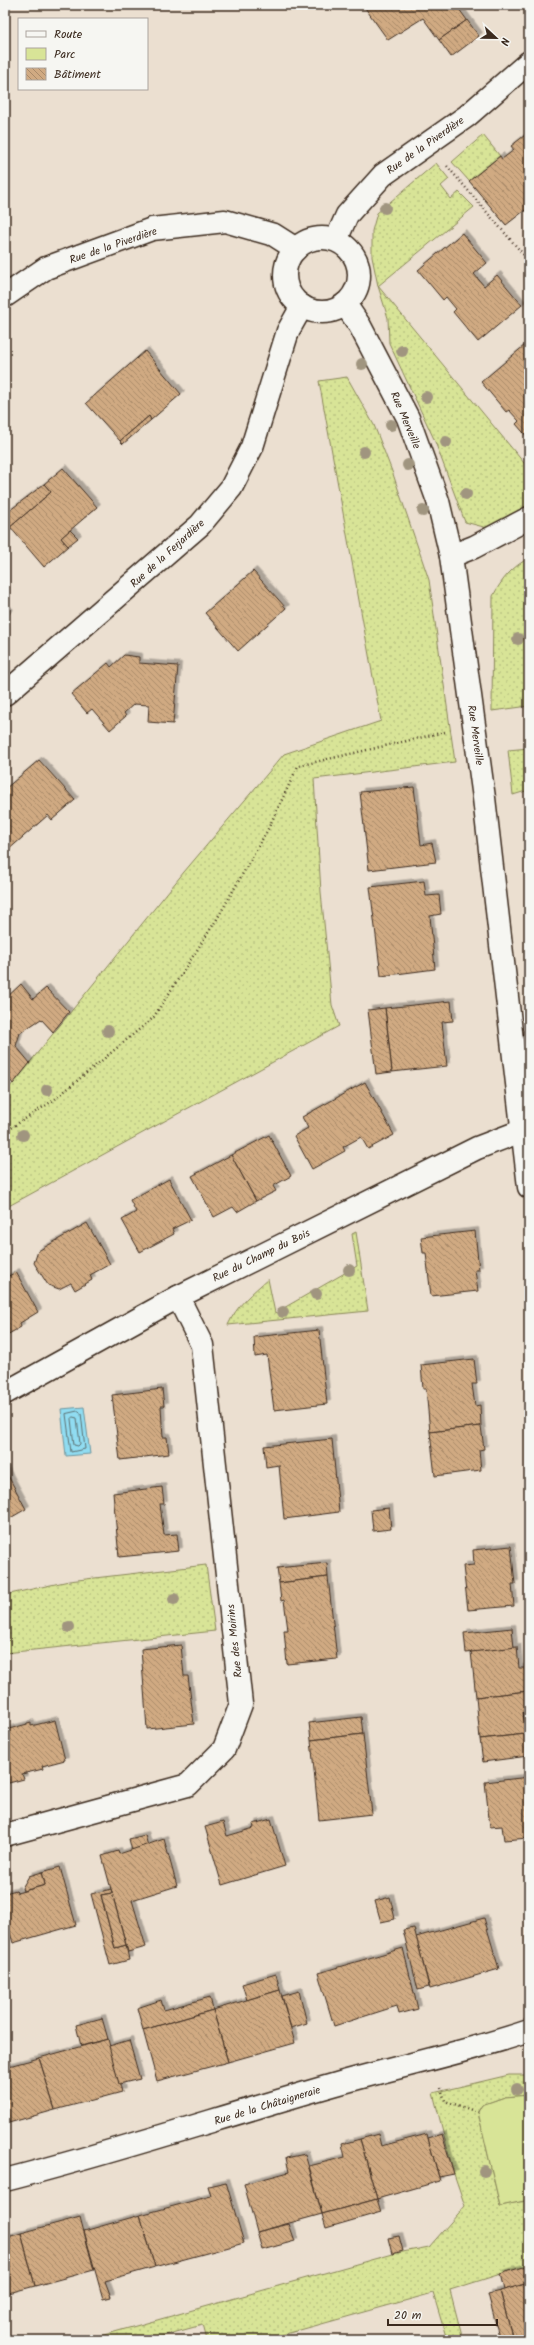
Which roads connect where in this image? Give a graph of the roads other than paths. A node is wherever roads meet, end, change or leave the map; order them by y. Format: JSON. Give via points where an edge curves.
{"nodes":[{"id":1,"x":529,"y":62,"type":"edge"},
{"id":2,"x":336,"y":240,"type":"junction"},
{"id":3,"x":296,"y":249,"type":"junction"},
{"id":4,"x":5,"y":296,"type":"edge"},
{"id":5,"x":345,"y":304,"type":"junction"},
{"id":6,"x":302,"y":306,"type":"junction"},
{"id":7,"x":529,"y":518,"type":"edge"},
{"id":8,"x":451,"y":556,"type":"junction"},
{"id":9,"x":5,"y":694,"type":"edge"},
{"id":10,"x":524,"y":1130,"type":"junction"},
{"id":11,"x":529,"y":1187,"type":"edge"},
{"id":12,"x":178,"y":1296,"type":"junction"},
{"id":13,"x":5,"y":1393,"type":"edge"},
{"id":14,"x":5,"y":1835,"type":"edge"},
{"id":15,"x":529,"y":2031,"type":"edge"},
{"id":16,"x":5,"y":2180,"type":"edge"}],
"edges":[{"from":1,"to":2,"type":"street","name":"Rue de la Piverdière","via":[[467,116],[383,174],[347,215]]},
{"from":2,"to":3,"type":"street","via":[[312,239]]},
{"from":2,"to":5,"type":"street","via":[[346,246],[358,264],[358,286]]},
{"from":3,"to":4,"type":"street","name":"Rue de la Piverdière","via":[[274,234],[225,221],[152,229],[46,268]]},
{"from":3,"to":6,"type":"street","via":[[285,276],[287,288]]},
{"from":5,"to":6,"type":"street","via":[[335,310],[324,312]]},
{"from":5,"to":8,"type":"street","name":"Rue Merveille","via":[[360,326],[408,418],[438,501]]},
{"from":6,"to":9,"type":"street","name":"Rue de la Ferjardière","via":[[288,331],[252,447],[231,488],[200,525]]},
{"from":7,"to":8,"type":"street"},
{"from":8,"to":10,"type":"street","name":"Rue Merveille","via":[[475,726]]},
{"from":10,"to":11,"type":"street","name":"Rue Merveille"},
{"from":10,"to":12,"type":"street","name":"Rue du Champ du Bois","via":[[477,1148]]},
{"from":12,"to":13,"type":"street","name":"Rue du Champ du Bois"},
{"from":12,"to":14,"type":"street","name":"Rue des Moirins","via":[[202,1345],[242,1704],[224,1749],[188,1784]]},
{"from":15,"to":16,"type":"street","name":"Rue de la Châtaigneraie","via":[[476,2049],[335,2084],[87,2160]]}]}
